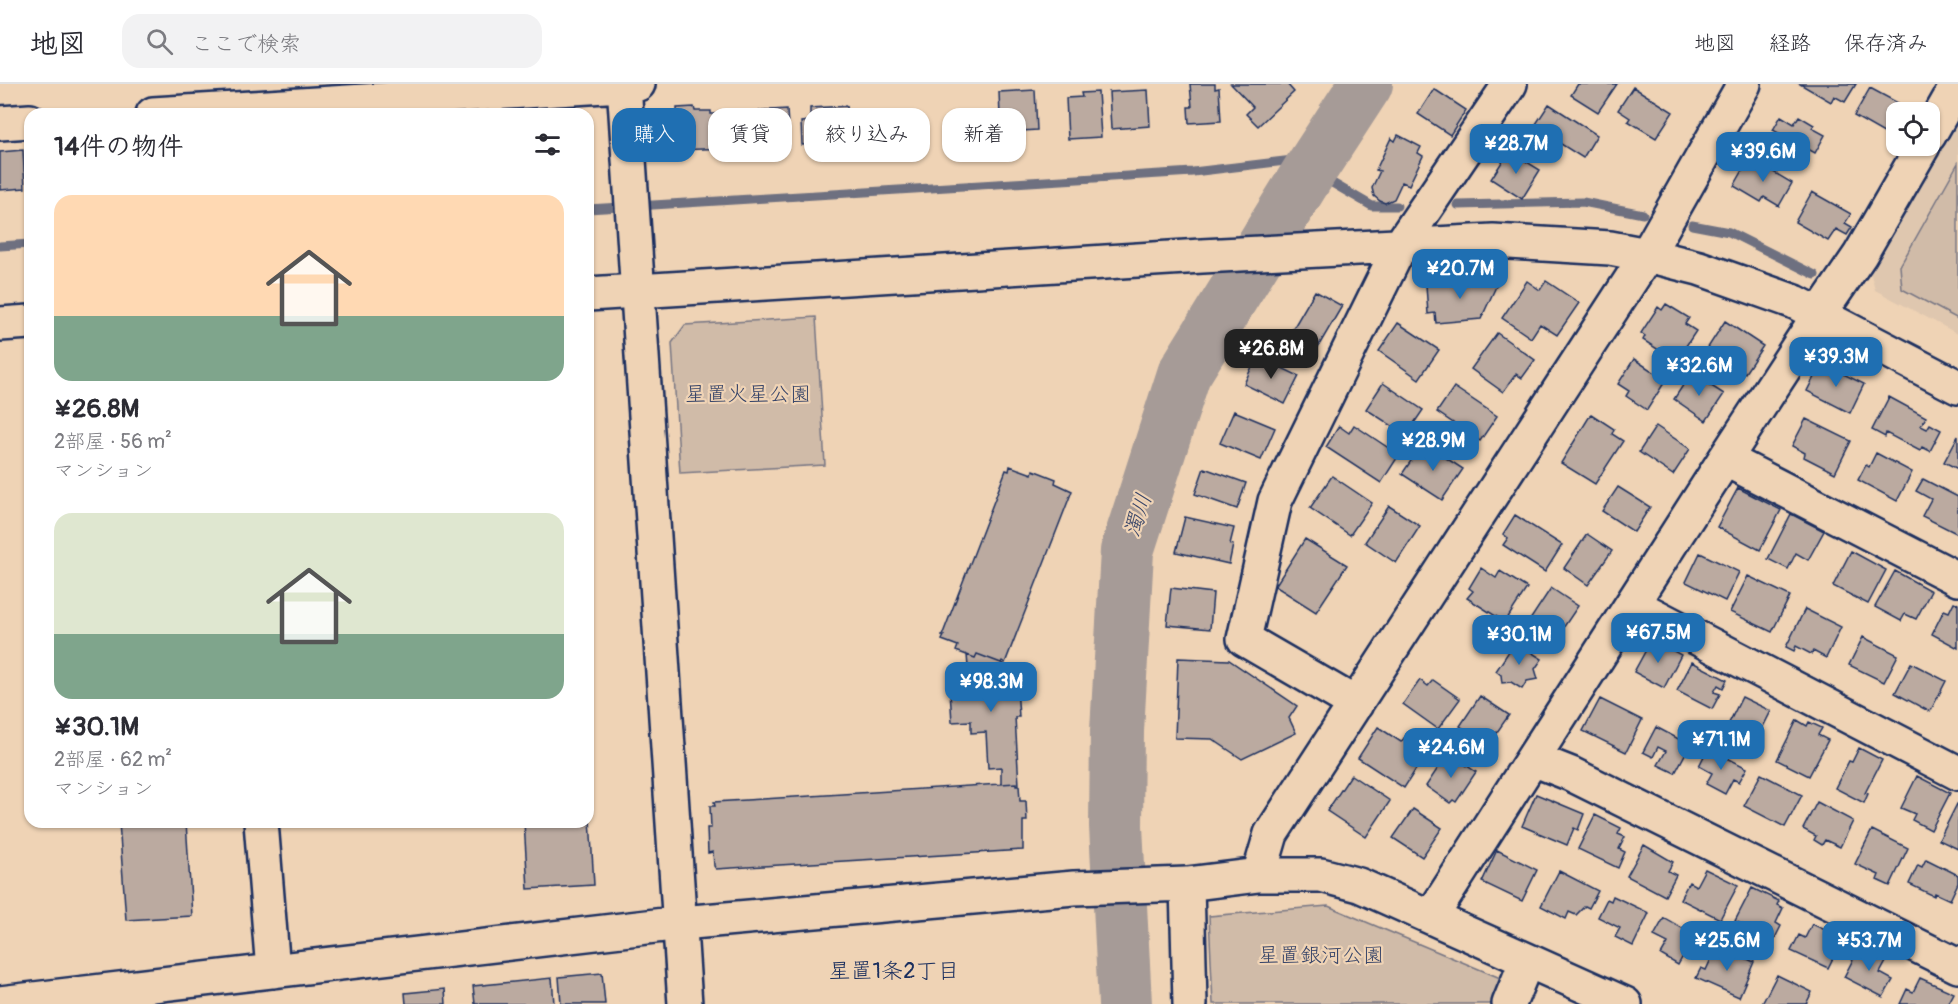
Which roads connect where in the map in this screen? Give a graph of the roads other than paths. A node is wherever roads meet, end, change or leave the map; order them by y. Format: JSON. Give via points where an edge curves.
{"nodes":[{"id":1,"x":624,"y":84,"type":"edge"},
{"id":2,"x":638,"y":84,"type":"edge"},
{"id":3,"x":1510,"y":84,"type":"edge"},
{"id":4,"x":1744,"y":84,"type":"edge"},
{"id":5,"x":1958,"y":84,"type":"edge"},
{"id":6,"x":426,"y":91,"type":"edge"},
{"id":7,"x":224,"y":108,"type":"edge"},
{"id":8,"x":1940,"y":116,"type":"edge"},
{"id":9,"x":24,"y":121,"type":"edge"},
{"id":10,"x":0,"y":123,"type":"edge"},
{"id":11,"x":1917,"y":156,"type":"edge"},
{"id":12,"x":1400,"y":246,"type":"junction"},
{"id":13,"x":1647,"y":255,"type":"junction"},
{"id":14,"x":638,"y":291,"type":"junction"},
{"id":15,"x":594,"y":294,"type":"edge"},
{"id":16,"x":1819,"y":315,"type":"junction"},
{"id":17,"x":24,"y":322,"type":"edge"},
{"id":18,"x":0,"y":324,"type":"edge"},
{"id":19,"x":1958,"y":387,"type":"edge"},
{"id":20,"x":1725,"y":459,"type":"junction"},
{"id":21,"x":1958,"y":579,"type":"edge"},
{"id":22,"x":1632,"y":604,"type":"junction"},
{"id":23,"x":1356,"y":705,"type":"junction"},
{"id":24,"x":1533,"y":759,"type":"junction"},
{"id":25,"x":1958,"y":773,"type":"edge"},
{"id":26,"x":261,"y":828,"type":"edge"},
{"id":27,"x":1259,"y":875,"type":"junction"},
{"id":28,"x":1187,"y":884,"type":"junction"},
{"id":29,"x":1431,"y":918,"type":"junction"},
{"id":30,"x":681,"y":923,"type":"junction"},
{"id":31,"x":1527,"y":960,"type":"junction"},
{"id":32,"x":1958,"y":966,"type":"edge"},
{"id":33,"x":273,"y":971,"type":"junction"},
{"id":34,"x":20,"y":1003,"type":"edge"},
{"id":35,"x":685,"y":1004,"type":"edge"},
{"id":36,"x":1190,"y":1004,"type":"edge"},
{"id":37,"x":1509,"y":1004,"type":"edge"},
{"id":38,"x":1625,"y":1004,"type":"edge"}],
"edges":[{"from":1,"to":2,"type":"street"},
{"from":1,"to":6,"type":"street"},
{"from":1,"to":14,"type":"street"},
{"from":3,"to":12,"type":"street"},
{"from":4,"to":13,"type":"street"},
{"from":5,"to":8,"type":"street"},
{"from":6,"to":7,"type":"street"},
{"from":9,"to":10,"type":"street"},
{"from":11,"to":16,"type":"street","via":[[1860,255]]},
{"from":12,"to":13,"type":"street","via":[[1493,242],[1610,248]]},
{"from":12,"to":14,"type":"street"},
{"from":12,"to":23,"type":"street","via":[[1275,501],[1244,639]]},
{"from":13,"to":16,"type":"street","via":[[1699,268],[1795,302]]},
{"from":13,"to":23,"type":"street"},
{"from":14,"to":15,"type":"street"},
{"from":14,"to":30,"type":"street"},
{"from":16,"to":19,"type":"street"},
{"from":16,"to":20,"type":"street"},
{"from":17,"to":18,"type":"street"},
{"from":20,"to":21,"type":"street"},
{"from":20,"to":22,"type":"street"},
{"from":22,"to":24,"type":"street"},
{"from":22,"to":25,"type":"street"},
{"from":23,"to":27,"type":"street","via":[[1271,834]]},
{"from":24,"to":29,"type":"street"},
{"from":24,"to":32,"type":"street","via":[[1571,774]]},
{"from":26,"to":33,"type":"street"},
{"from":27,"to":28,"type":"street"},
{"from":27,"to":29,"type":"street","via":[[1321,875],[1359,885]]},
{"from":28,"to":30,"type":"street","via":[[1074,888]]},
{"from":28,"to":36,"type":"street"},
{"from":29,"to":31,"type":"street"},
{"from":30,"to":33,"type":"street"},
{"from":30,"to":35,"type":"street"},
{"from":31,"to":37,"type":"street"},
{"from":31,"to":38,"type":"street"},
{"from":33,"to":34,"type":"street"}]}
